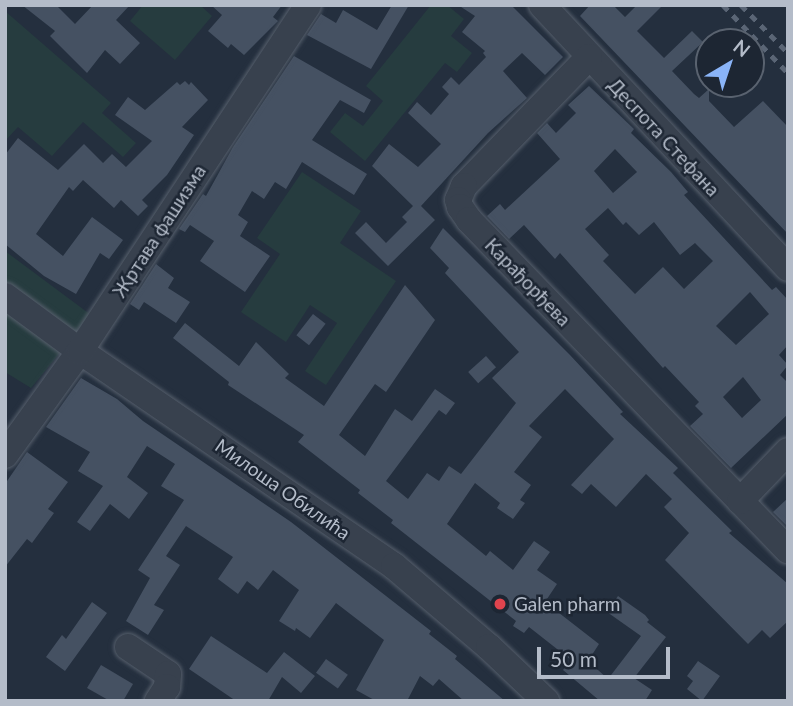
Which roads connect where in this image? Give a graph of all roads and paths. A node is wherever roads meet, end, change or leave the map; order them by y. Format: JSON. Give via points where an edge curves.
{"nodes":[{"id":1,"x":308,"y":5,"type":"edge"},
{"id":2,"x":542,"y":5,"type":"edge"},
{"id":3,"x":589,"y":57,"type":"junction"},
{"id":4,"x":788,"y":268,"type":"edge"},
{"id":5,"x":5,"y":296,"type":"edge"},
{"id":6,"x":80,"y":351,"type":"junction"},
{"id":7,"x":788,"y":451,"type":"edge"},
{"id":8,"x":5,"y":455,"type":"edge"},
{"id":9,"x":740,"y":501,"type":"junction"},
{"id":10,"x":788,"y":550,"type":"edge"},
{"id":11,"x":128,"y":647,"type":"dead end"},
{"id":12,"x":158,"y":701,"type":"edge"},
{"id":13,"x":546,"y":701,"type":"edge"}],
"edges":[{"from":1,"to":6,"type":"street","name":"Жртава фашизма"},
{"from":2,"to":3,"type":"street","name":"Деспота Стефана"},
{"from":3,"to":4,"type":"street","name":"Деспота Стефана"},
{"from":3,"to":9,"type":"street","name":"Карађорђева","via":[[464,186],[460,207]]},
{"from":5,"to":6,"type":"street","name":"Милоша Обилића"},
{"from":6,"to":8,"type":"street","name":"Жртава фашизма"},
{"from":6,"to":13,"type":"street","name":"Милоша Обилића","via":[[394,566]]},
{"from":7,"to":9,"type":"street"},
{"from":9,"to":10,"type":"street","name":"Карађорђева"},
{"from":11,"to":12,"type":"street","via":[[168,674],[167,687]]}]}
